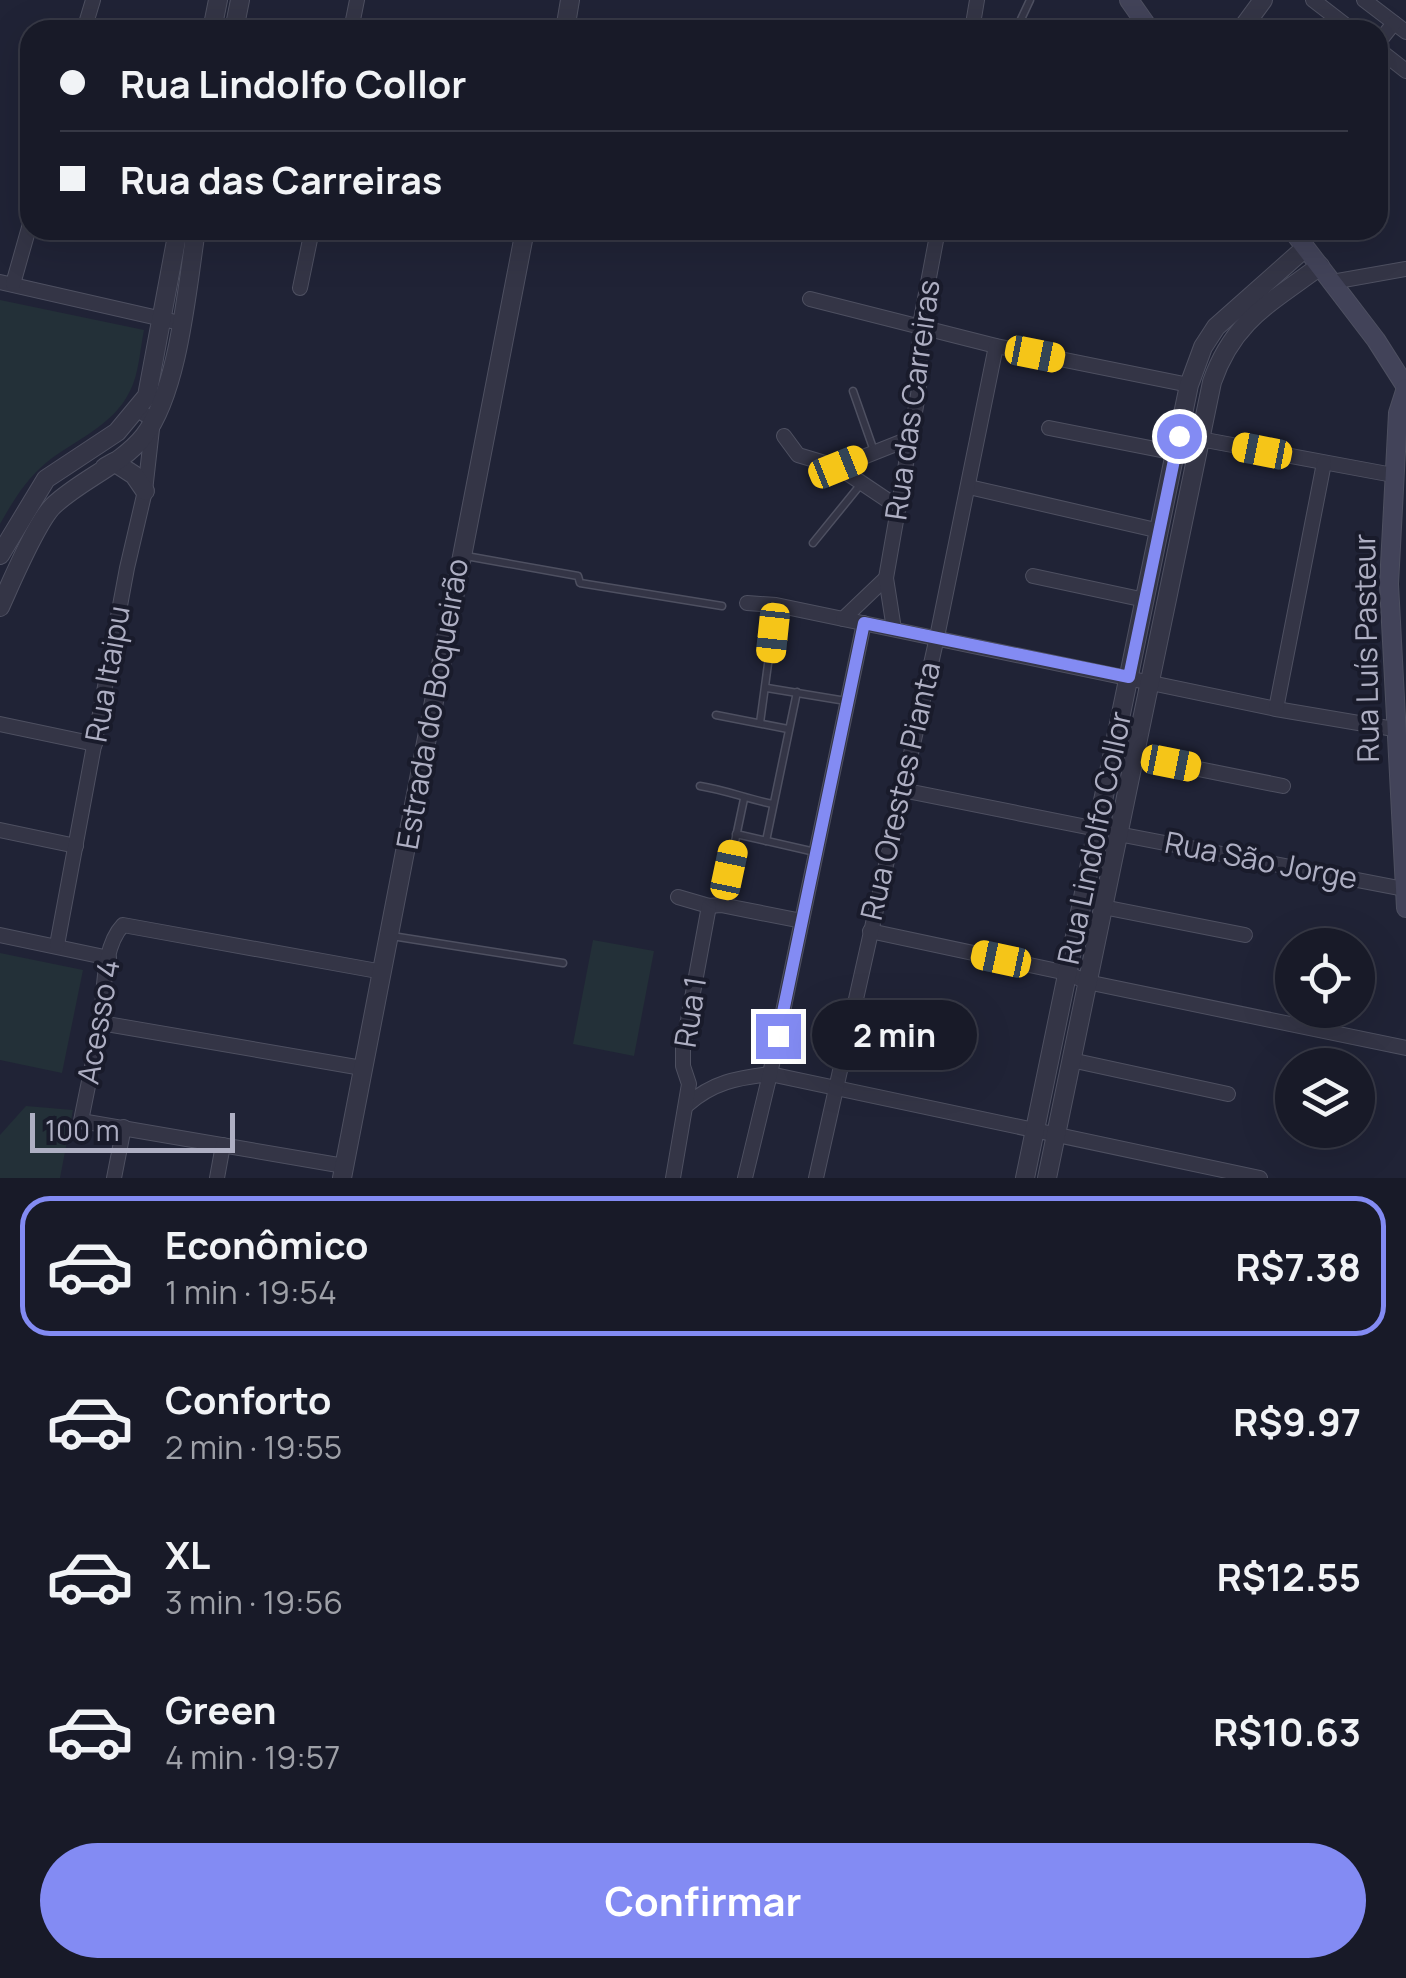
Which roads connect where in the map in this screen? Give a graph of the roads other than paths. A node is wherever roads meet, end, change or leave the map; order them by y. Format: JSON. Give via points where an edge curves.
{"nodes":[{"id":1,"x":1313,"y":0,"type":"edge"},
{"id":2,"x":1364,"y":0,"type":"edge"},
{"id":3,"x":1339,"y":20,"type":"edge"},
{"id":4,"x":1400,"y":28,"type":"edge"},
{"id":5,"x":24,"y":240,"type":"edge"},
{"id":6,"x":177,"y":240,"type":"edge"},
{"id":7,"x":193,"y":240,"type":"edge"},
{"id":8,"x":310,"y":240,"type":"edge"},
{"id":9,"x":523,"y":240,"type":"edge"},
{"id":10,"x":936,"y":240,"type":"edge"},
{"id":11,"x":1299,"y":240,"type":"edge"},
{"id":12,"x":1305,"y":248,"type":"junction"},
{"id":13,"x":1320,"y":266,"type":"junction"},
{"id":14,"x":1406,"y":269,"type":"edge"},
{"id":15,"x":1332,"y":282,"type":"junction"},
{"id":16,"x":7,"y":283,"type":"edge"},
{"id":17,"x":300,"y":288,"type":"dead end"},
{"id":18,"x":810,"y":299,"type":"dead end"},
{"id":19,"x":172,"y":321,"type":"junction"},
{"id":20,"x":920,"y":326,"type":"junction"},
{"id":21,"x":996,"y":346,"type":"junction"},
{"id":22,"x":1189,"y":385,"type":"junction"},
{"id":23,"x":1406,"y":388,"type":"edge"},
{"id":24,"x":853,"y":391,"type":"dead end"},
{"id":25,"x":146,"y":415,"type":"junction"},
{"id":26,"x":1049,"y":428,"type":"dead end"},
{"id":27,"x":784,"y":436,"type":"dead end"},
{"id":28,"x":911,"y":438,"type":"junction"},
{"id":29,"x":1198,"y":448,"type":"junction"},
{"id":30,"x":874,"y":452,"type":"junction"},
{"id":31,"x":1175,"y":454,"type":"junction"},
{"id":32,"x":1324,"y":462,"type":"junction"},
{"id":33,"x":838,"y":467,"type":"junction"},
{"id":34,"x":104,"y":468,"type":"junction"},
{"id":35,"x":1393,"y":475,"type":"junction"},
{"id":36,"x":862,"y":483,"type":"junction"},
{"id":37,"x":969,"y":487,"type":"junction"},
{"id":38,"x":145,"y":490,"type":"junction"},
{"id":39,"x":899,"y":508,"type":"junction"},
{"id":40,"x":1160,"y":530,"type":"junction"},
{"id":41,"x":813,"y":543,"type":"dead end"},
{"id":42,"x":460,"y":555,"type":"junction"},
{"id":43,"x":0,"y":556,"type":"edge"},
{"id":44,"x":1034,"y":576,"type":"dead end"},
{"id":45,"x":886,"y":578,"type":"junction"},
{"id":46,"x":1144,"y":600,"type":"junction"},
{"id":47,"x":1,"y":601,"type":"edge"},
{"id":48,"x":747,"y":603,"type":"dead end"},
{"id":49,"x":776,"y":605,"type":"junction"},
{"id":50,"x":722,"y":606,"type":"dead end"},
{"id":51,"x":842,"y":620,"type":"junction"},
{"id":52,"x":864,"y":623,"type":"junction"},
{"id":53,"x":894,"y":630,"type":"junction"},
{"id":54,"x":937,"y":637,"type":"junction"},
{"id":55,"x":1129,"y":677,"type":"junction"},
{"id":56,"x":1150,"y":681,"type":"junction"},
{"id":57,"x":767,"y":688,"type":"junction"},
{"id":58,"x":797,"y":692,"type":"junction"},
{"id":59,"x":848,"y":701,"type":"junction"},
{"id":60,"x":1276,"y":709,"type":"junction"},
{"id":61,"x":716,"y":716,"type":"dead end"},
{"id":62,"x":760,"y":723,"type":"junction"},
{"id":63,"x":0,"y":724,"type":"edge"},
{"id":64,"x":788,"y":729,"type":"junction"},
{"id":65,"x":1394,"y":729,"type":"junction"},
{"id":66,"x":95,"y":744,"type":"junction"},
{"id":67,"x":1134,"y":756,"type":"junction"},
{"id":68,"x":700,"y":786,"type":"dead end"},
{"id":69,"x":1283,"y":786,"type":"dead end"},
{"id":70,"x":902,"y":790,"type":"junction"},
{"id":71,"x":744,"y":799,"type":"junction"},
{"id":72,"x":773,"y":804,"type":"junction"},
{"id":73,"x":1097,"y":829,"type":"junction"},
{"id":74,"x":0,"y":830,"type":"edge"},
{"id":75,"x":736,"y":834,"type":"junction"},
{"id":76,"x":1118,"y":834,"type":"junction"},
{"id":77,"x":766,"y":840,"type":"junction"},
{"id":78,"x":76,"y":846,"type":"junction"},
{"id":79,"x":816,"y":852,"type":"junction"},
{"id":80,"x":1405,"y":868,"type":"edge"},
{"id":81,"x":678,"y":897,"type":"dead end"},
{"id":82,"x":1405,"y":898,"type":"edge"},
{"id":83,"x":715,"y":905,"type":"junction"},
{"id":84,"x":1103,"y":907,"type":"junction"},
{"id":85,"x":802,"y":921,"type":"junction"},
{"id":86,"x":870,"y":931,"type":"junction"},
{"id":87,"x":0,"y":935,"type":"edge"},
{"id":88,"x":1245,"y":935,"type":"dead end"},
{"id":89,"x":391,"y":936,"type":"junction"},
{"id":90,"x":57,"y":945,"type":"junction"},
{"id":91,"x":110,"y":958,"type":"junction"},
{"id":92,"x":563,"y":963,"type":"dead end"},
{"id":93,"x":383,"y":972,"type":"junction"},
{"id":94,"x":1067,"y":973,"type":"junction"},
{"id":95,"x":1087,"y":982,"type":"junction"},
{"id":96,"x":101,"y":1024,"type":"junction"},
{"id":97,"x":1406,"y":1048,"type":"edge"},
{"id":98,"x":1071,"y":1060,"type":"junction"},
{"id":99,"x":362,"y":1068,"type":"junction"},
{"id":100,"x":770,"y":1074,"type":"junction"},
{"id":101,"x":836,"y":1088,"type":"junction"},
{"id":102,"x":1228,"y":1094,"type":"dead end"},
{"id":103,"x":687,"y":1105,"type":"junction"},
{"id":104,"x":124,"y":1128,"type":"junction"},
{"id":105,"x":1034,"y":1132,"type":"junction"},
{"id":106,"x":1055,"y":1136,"type":"junction"},
{"id":107,"x":223,"y":1145,"type":"junction"},
{"id":108,"x":343,"y":1172,"type":"edge"},
{"id":109,"x":114,"y":1178,"type":"edge"},
{"id":110,"x":217,"y":1178,"type":"edge"},
{"id":111,"x":673,"y":1178,"type":"edge"},
{"id":112,"x":745,"y":1178,"type":"edge"},
{"id":113,"x":816,"y":1178,"type":"edge"},
{"id":114,"x":1025,"y":1178,"type":"edge"},
{"id":115,"x":1047,"y":1178,"type":"edge"},
{"id":116,"x":1260,"y":1178,"type":"edge"}],
"edges":[{"from":1,"to":3,"type":"street"},
{"from":2,"to":4,"type":"street"},
{"from":5,"to":16,"type":"street"},
{"from":6,"to":19,"type":"street"},
{"from":7,"to":19,"type":"street"},
{"from":8,"to":17,"type":"street"},
{"from":9,"to":42,"type":"street","name":"Estrada do Boqueirão"},
{"from":10,"to":20,"type":"street","name":"Rua das Carreiras"},
{"from":11,"to":12,"type":"main road","name":"Rua Luís Pasteur"},
{"from":12,"to":13,"type":"main road","name":"Rua Luís Pasteur"},
{"from":12,"to":22,"type":"street","name":"Rua Lindolfo Collor","via":[[1216,326]]},
{"from":13,"to":15,"type":"main road","name":"Rua Luís Pasteur"},
{"from":13,"to":29,"type":"street","name":"Rua Lindolfo Collor","via":[[1232,338],[1212,382]]},
{"from":14,"to":15,"type":"street"},
{"from":15,"to":23,"type":"main road","name":"Rua Luís Pasteur"},
{"from":16,"to":19,"type":"street"},
{"from":18,"to":20,"type":"street"},
{"from":19,"to":25,"type":"street"},
{"from":20,"to":21,"type":"street"},
{"from":20,"to":28,"type":"street","name":"Rua das Carreiras","via":[[920,389]]},
{"from":21,"to":22,"type":"street"},
{"from":21,"to":37,"type":"street","name":"Rua Orestes Pianta"},
{"from":22,"to":31,"type":"street","name":"Rua Lindolfo Collor"},
{"from":23,"to":35,"type":"main road","name":"Rua Luís Pasteur"},
{"from":24,"to":30,"type":"lane"},
{"from":25,"to":34,"type":"street","via":[[143,437]]},
{"from":25,"to":38,"type":"street","name":"Rua Itaipu"},
{"from":25,"to":43,"type":"street","via":[[46,479]]},
{"from":26,"to":31,"type":"street"},
{"from":27,"to":33,"type":"street","via":[[798,455]]},
{"from":28,"to":30,"type":"street"},
{"from":28,"to":39,"type":"street","name":"Rua das Carreiras"},
{"from":29,"to":31,"type":"street"},
{"from":29,"to":32,"type":"street"},
{"from":29,"to":56,"type":"street","name":"Rua Lindolfo Collor"},
{"from":30,"to":33,"type":"street"},
{"from":31,"to":40,"type":"street","name":"Rua Lindolfo Collor"},
{"from":32,"to":35,"type":"street"},
{"from":32,"to":60,"type":"street"},
{"from":33,"to":36,"type":"street"},
{"from":34,"to":38,"type":"street","via":[[114,462]]},
{"from":34,"to":47,"type":"street","via":[[50,509]]},
{"from":35,"to":65,"type":"main road","name":"Rua Luís Pasteur","via":[[1388,584]]},
{"from":36,"to":39,"type":"street"},
{"from":36,"to":41,"type":"lane"},
{"from":37,"to":40,"type":"street"},
{"from":37,"to":54,"type":"street","name":"Rua Orestes Pianta"},
{"from":38,"to":66,"type":"street","name":"Rua Itaipu"},
{"from":39,"to":45,"type":"street","name":"Rua das Carreiras"},
{"from":40,"to":46,"type":"street","name":"Rua Lindolfo Collor"},
{"from":42,"to":50,"type":"lane"},
{"from":42,"to":89,"type":"street","name":"Estrada do Boqueirão"},
{"from":44,"to":46,"type":"street"},
{"from":45,"to":51,"type":"street"},
{"from":45,"to":53,"type":"street","name":"Rua das Carreiras"},
{"from":46,"to":55,"type":"street","name":"Rua Lindolfo Collor"},
{"from":48,"to":49,"type":"street"},
{"from":49,"to":51,"type":"street"},
{"from":49,"to":57,"type":"lane"},
{"from":51,"to":52,"type":"street"},
{"from":52,"to":53,"type":"street"},
{"from":52,"to":59,"type":"street"},
{"from":53,"to":54,"type":"street"},
{"from":54,"to":55,"type":"street"},
{"from":54,"to":70,"type":"street","name":"Rua Orestes Pianta"},
{"from":55,"to":56,"type":"street"},
{"from":55,"to":73,"type":"street","name":"Rua Lindolfo Collor"},
{"from":56,"to":60,"type":"street"},
{"from":56,"to":67,"type":"street","name":"Rua Lindolfo Collor"},
{"from":57,"to":58,"type":"lane"},
{"from":57,"to":62,"type":"lane"},
{"from":58,"to":59,"type":"lane"},
{"from":58,"to":64,"type":"lane"},
{"from":59,"to":79,"type":"street"},
{"from":60,"to":65,"type":"street"},
{"from":61,"to":62,"type":"lane"},
{"from":62,"to":64,"type":"lane"},
{"from":63,"to":66,"type":"street"},
{"from":64,"to":72,"type":"lane"},
{"from":65,"to":80,"type":"main road","name":"Rua Luís Pasteur"},
{"from":66,"to":78,"type":"street","name":"Rua Itaipu"},
{"from":67,"to":69,"type":"street"},
{"from":67,"to":76,"type":"street","name":"Rua Lindolfo Collor"},
{"from":68,"to":71,"type":"lane"},
{"from":70,"to":73,"type":"street"},
{"from":70,"to":86,"type":"street","name":"Rua Orestes Pianta"},
{"from":71,"to":72,"type":"lane"},
{"from":71,"to":75,"type":"lane"},
{"from":72,"to":77,"type":"lane"},
{"from":73,"to":94,"type":"street","name":"Rua Lindolfo Collor"},
{"from":74,"to":78,"type":"street"},
{"from":75,"to":77,"type":"lane"},
{"from":75,"to":83,"type":"lane"},
{"from":76,"to":82,"type":"street","name":"Rua São Jorge"},
{"from":76,"to":84,"type":"street","name":"Rua Lindolfo Collor"},
{"from":77,"to":79,"type":"lane"},
{"from":78,"to":90,"type":"street","name":"Rua Itaipu"},
{"from":79,"to":85,"type":"street"},
{"from":80,"to":82,"type":"main road","name":"Rua Luís Pasteur"},
{"from":81,"to":83,"type":"street"},
{"from":83,"to":85,"type":"street"},
{"from":83,"to":103,"type":"street","name":"Rua 1","via":[[682,1047]]},
{"from":84,"to":88,"type":"street"},
{"from":84,"to":95,"type":"street","name":"Rua Lindolfo Collor"},
{"from":85,"to":100,"type":"street"},
{"from":86,"to":94,"type":"street"},
{"from":86,"to":101,"type":"street","name":"Rua Orestes Pianta"},
{"from":87,"to":90,"type":"street"},
{"from":89,"to":92,"type":"lane"},
{"from":89,"to":93,"type":"street","name":"Estrada do Boqueirão"},
{"from":90,"to":91,"type":"street"},
{"from":91,"to":93,"type":"street","name":"Acesso 4","via":[[123,925]]},
{"from":91,"to":96,"type":"street","name":"Acesso 4"},
{"from":93,"to":99,"type":"street","name":"Estrada do Boqueirão"},
{"from":94,"to":95,"type":"street"},
{"from":94,"to":105,"type":"street","name":"Rua Lindolfo Collor"},
{"from":95,"to":97,"type":"street"},
{"from":95,"to":98,"type":"street","name":"Rua Lindolfo Collor"},
{"from":96,"to":99,"type":"street"},
{"from":96,"to":104,"type":"street","name":"Acesso 4","via":[[81,1121]]},
{"from":98,"to":102,"type":"street"},
{"from":98,"to":106,"type":"street","name":"Rua Lindolfo Collor"},
{"from":99,"to":108,"type":"street","name":"Estrada do Boqueirão"},
{"from":100,"to":101,"type":"street"},
{"from":100,"to":103,"type":"street","via":[[730,1078]]},
{"from":100,"to":112,"type":"street"},
{"from":101,"to":105,"type":"street"},
{"from":101,"to":113,"type":"street","name":"Rua Orestes Pianta"},
{"from":103,"to":111,"type":"street","name":"Rua 1"},
{"from":104,"to":107,"type":"street"},
{"from":104,"to":109,"type":"street"},
{"from":105,"to":106,"type":"street"},
{"from":105,"to":114,"type":"street","name":"Rua Lindolfo Collor"},
{"from":106,"to":115,"type":"street","name":"Rua Lindolfo Collor"},
{"from":106,"to":116,"type":"street"},
{"from":107,"to":108,"type":"street"},
{"from":107,"to":110,"type":"street"}]}
